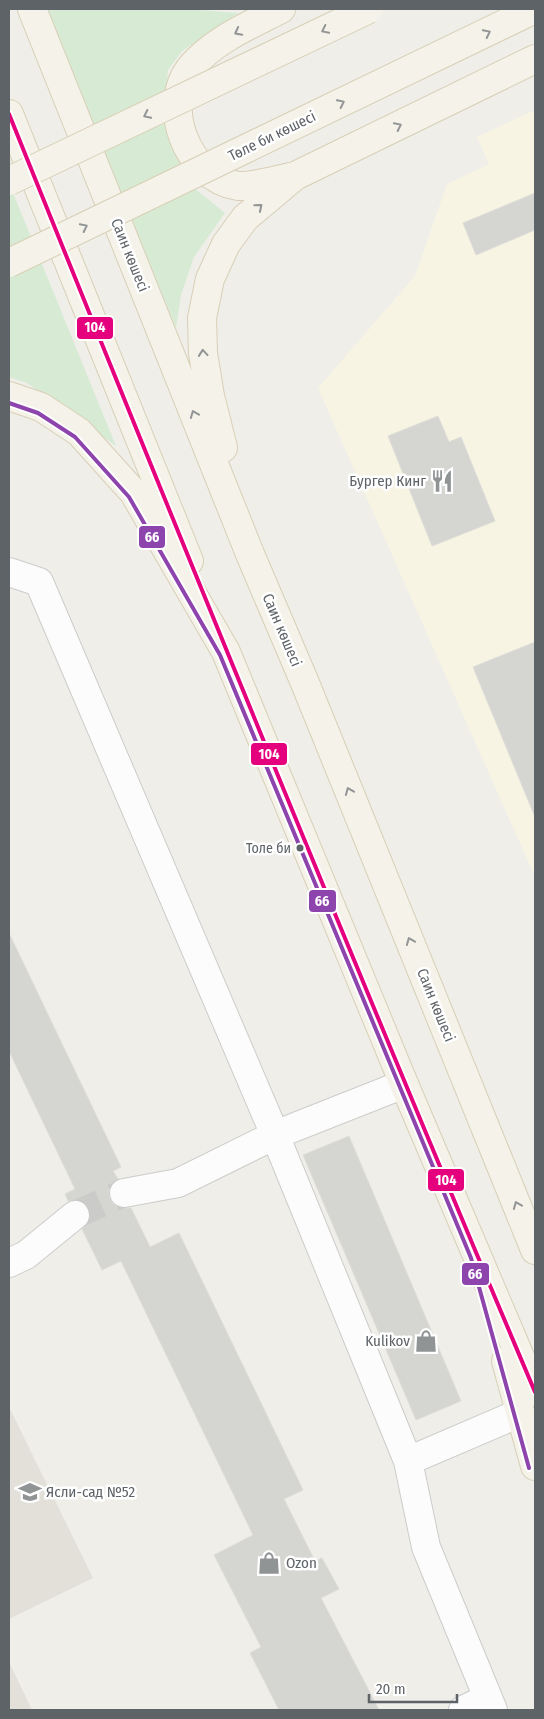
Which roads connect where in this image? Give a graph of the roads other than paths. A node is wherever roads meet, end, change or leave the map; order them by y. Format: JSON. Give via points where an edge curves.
{"nodes":[{"id":1,"x":32,"y":9,"type":"edge"},
{"id":2,"x":281,"y":9,"type":"edge"},
{"id":3,"x":369,"y":9,"type":"edge"},
{"id":4,"x":535,"y":9,"type":"edge"},
{"id":5,"x":535,"y":59,"type":"edge"},
{"id":6,"x":9,"y":114,"type":"edge"},
{"id":7,"x":295,"y":176,"type":"junction"},
{"id":8,"x":9,"y":182,"type":"edge"},
{"id":9,"x":9,"y":263,"type":"edge"},
{"id":10,"x":9,"y":396,"type":"edge"},
{"id":11,"x":250,"y":554,"type":"junction"},
{"id":12,"x":9,"y":572,"type":"edge"},
{"id":13,"x":226,"y":652,"type":"junction"},
{"id":14,"x":404,"y":1084,"type":"junction"},
{"id":15,"x":275,"y":1135,"type":"junction"},
{"id":16,"x":124,"y":1193,"type":"tunnel mouth"},
{"id":17,"x":75,"y":1215,"type":"tunnel mouth"},
{"id":18,"x":535,"y":1250,"type":"edge"},
{"id":19,"x":9,"y":1263,"type":"edge"},
{"id":20,"x":528,"y":1402,"type":"edge"},
{"id":21,"x":408,"y":1461,"type":"junction"},
{"id":22,"x":535,"y":1466,"type":"edge"},
{"id":23,"x":490,"y":1704,"type":"edge"},
{"id":24,"x":463,"y":1710,"type":"edge"}],
"edges":[{"from":11,"to":1,"type":"main road","name":"Саин көшесі","one_way":true},
{"from":2,"to":7,"type":"main road","one_way":true,"via":[[214,44],[191,68],[178,93],[178,124],[193,156],[215,177],[239,186]]},
{"from":3,"to":8,"type":"main road","one_way":true,"bridge":true},
{"from":9,"to":4,"type":"main road","name":"Төле би көшесі","one_way":true,"bridge":true},
{"from":7,"to":5,"type":"main road","one_way":true},
{"from":6,"to":13,"type":"main road"},
{"from":11,"to":7,"type":"main road","one_way":true,"via":[[210,396],[203,353],[202,318],[210,279],[226,244],[245,218]]},
{"from":10,"to":13,"type":"main road","via":[[41,407],[79,432],[134,493]]},
{"from":18,"to":11,"type":"main road","name":"Саин көшесі","one_way":true},
{"from":12,"to":15,"type":"street","via":[[39,582]]},
{"from":13,"to":14,"type":"main road"},
{"from":14,"to":15,"type":"street"},
{"from":14,"to":20,"type":"main road","via":[[477,1256]]},
{"from":15,"to":16,"type":"street","via":[[178,1183]]},
{"from":15,"to":21,"type":"street"},
{"from":17,"to":19,"type":"street","via":[[26,1255]]},
{"from":20,"to":21,"type":"street"},
{"from":20,"to":22,"type":"main road"},
{"from":21,"to":23,"type":"street","via":[[426,1547]]},
{"from":23,"to":24,"type":"street"}]}
